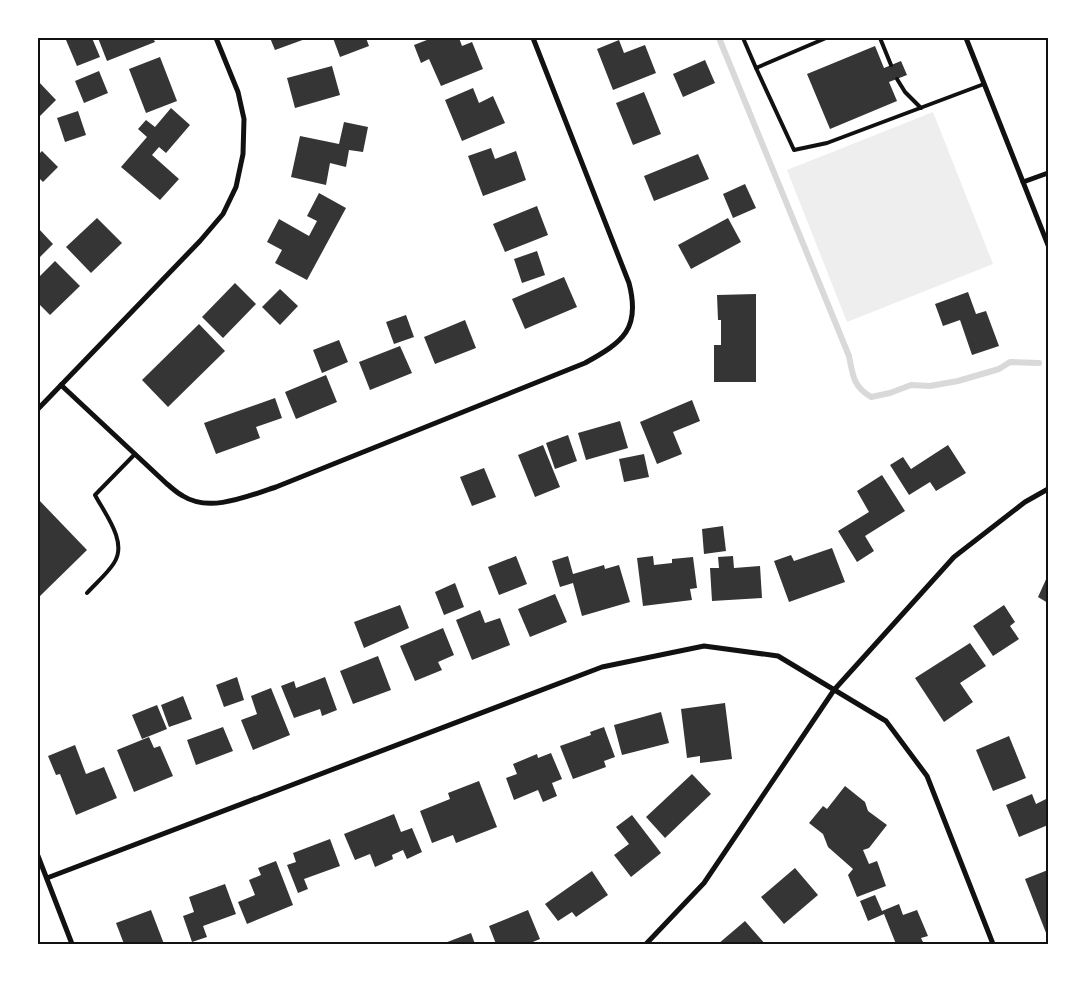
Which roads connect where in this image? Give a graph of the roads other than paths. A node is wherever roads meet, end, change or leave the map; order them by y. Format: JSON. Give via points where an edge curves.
{"nodes":[{"id":1,"x":216,"y":38,"type":"edge"},
{"id":2,"x":533,"y":38,"type":"edge"},
{"id":3,"x":743,"y":38,"type":"edge"},
{"id":4,"x":826,"y":38,"type":"edge"},
{"id":5,"x":880,"y":38,"type":"edge"},
{"id":6,"x":966,"y":38,"type":"edge"},
{"id":7,"x":891,"y":65,"type":"dead end"},
{"id":8,"x":756,"y":68,"type":"junction"},
{"id":9,"x":897,"y":79,"type":"dead end"},
{"id":10,"x":984,"y":84,"type":"junction"},
{"id":11,"x":921,"y":108,"type":"junction"},
{"id":12,"x":1048,"y":173,"type":"edge"},
{"id":13,"x":1023,"y":182,"type":"junction"},
{"id":14,"x":1048,"y":246,"type":"edge"},
{"id":15,"x":61,"y":385,"type":"junction"},
{"id":16,"x":38,"y":409,"type":"edge"},
{"id":17,"x":135,"y":454,"type":"junction"},
{"id":18,"x":1048,"y":489,"type":"edge"},
{"id":19,"x":87,"y":592,"type":"dead end"},
{"id":20,"x":834,"y":690,"type":"junction"},
{"id":21,"x":38,"y":856,"type":"edge"},
{"id":22,"x":47,"y":878,"type":"junction"},
{"id":23,"x":72,"y":944,"type":"edge"},
{"id":24,"x":646,"y":944,"type":"edge"},
{"id":25,"x":993,"y":944,"type":"edge"}],
"edges":[{"from":1,"to":15,"type":"street","via":[[238,92],[244,119],[243,154],[233,194],[223,214],[200,241]]},
{"from":2,"to":17,"type":"street","via":[[634,298],[630,327],[620,340],[585,363],[243,498],[201,503],[184,497]]},
{"from":3,"to":8,"type":"lane"},
{"from":4,"to":8,"type":"lane"},
{"from":5,"to":7,"type":"lane"},
{"from":6,"to":10,"type":"street"},
{"from":8,"to":11,"type":"lane","via":[[794,150],[828,143]]},
{"from":9,"to":11,"type":"lane","via":[[904,92]]},
{"from":10,"to":11,"type":"lane"},
{"from":10,"to":13,"type":"street"},
{"from":12,"to":13,"type":"street"},
{"from":13,"to":14,"type":"street"},
{"from":15,"to":16,"type":"street"},
{"from":15,"to":17,"type":"street"},
{"from":17,"to":19,"type":"lane","via":[[95,495],[119,549],[114,562]]},
{"from":18,"to":20,"type":"street","via":[[1025,502],[954,557]]},
{"from":20,"to":22,"type":"street","via":[[778,656],[704,646],[602,667]]},
{"from":20,"to":24,"type":"street","via":[[704,882]]},
{"from":20,"to":25,"type":"street","via":[[886,721],[927,776]]},
{"from":21,"to":22,"type":"street"},
{"from":22,"to":23,"type":"street"}]}
